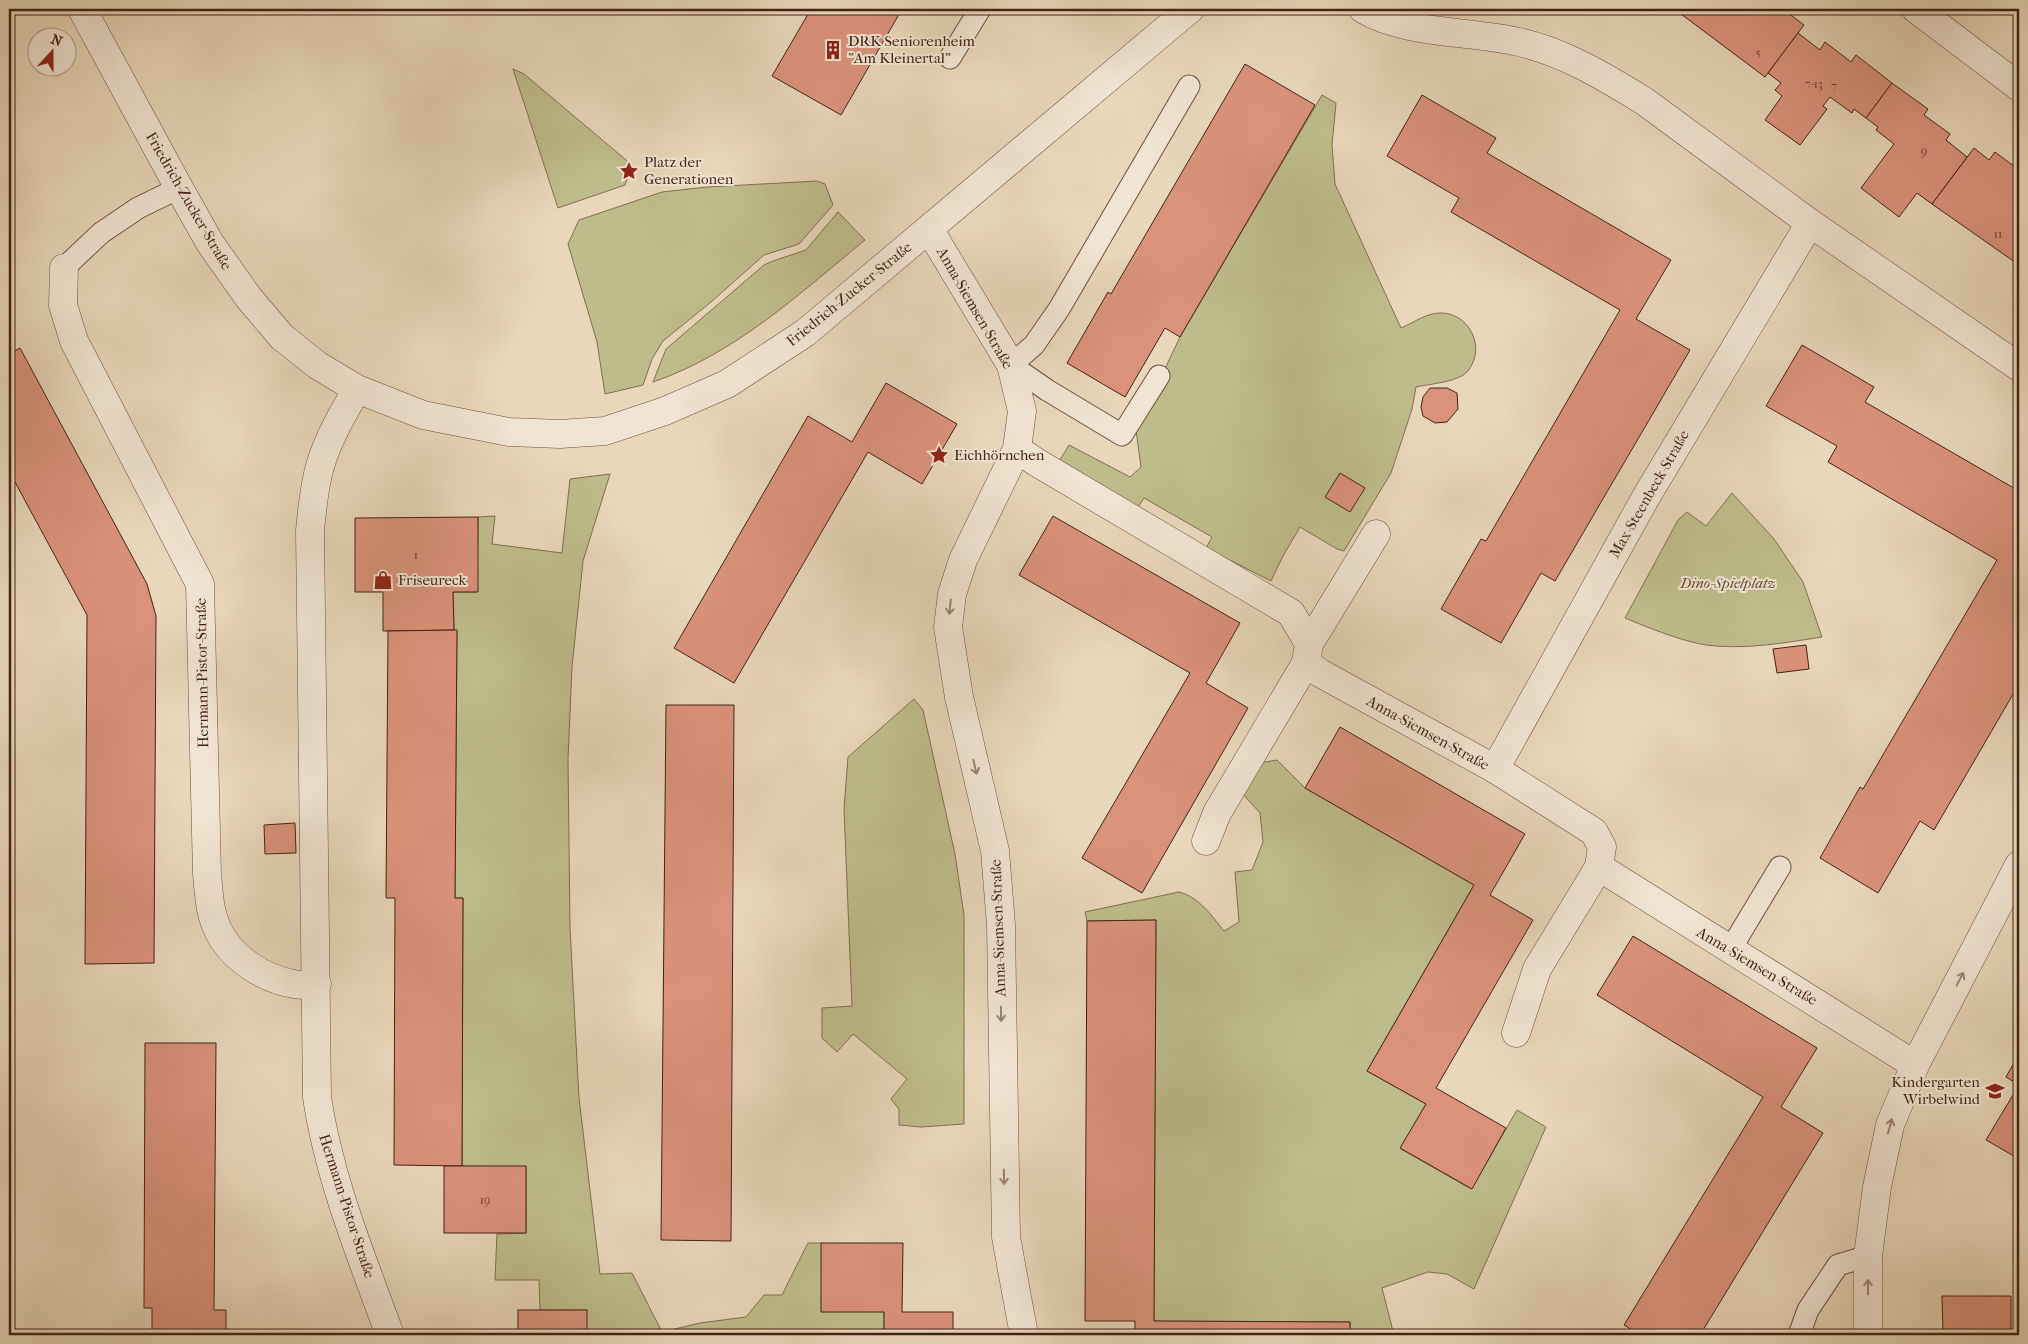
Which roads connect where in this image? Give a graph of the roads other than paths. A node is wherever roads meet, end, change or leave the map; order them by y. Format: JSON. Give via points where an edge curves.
{"nodes":[{"id":1,"x":82,"y":9,"type":"edge"},
{"id":2,"x":980,"y":9,"type":"edge"},
{"id":3,"x":1190,"y":9,"type":"edge"},
{"id":4,"x":1363,"y":9,"type":"edge"},
{"id":5,"x":1916,"y":9,"type":"edge"},
{"id":6,"x":950,"y":58,"type":"dead end"},
{"id":7,"x":1189,"y":86,"type":"dead end"},
{"id":8,"x":2019,"y":87,"type":"edge"},
{"id":9,"x":179,"y":188,"type":"junction"},
{"id":10,"x":1810,"y":223,"type":"junction"},
{"id":11,"x":929,"y":229,"type":"junction"},
{"id":12,"x":64,"y":268,"type":"joint"},
{"id":13,"x":1011,"y":365,"type":"junction"},
{"id":14,"x":2019,"y":367,"type":"edge"},
{"id":15,"x":1159,"y":376,"type":"dead end"},
{"id":16,"x":357,"y":389,"type":"junction"},
{"id":17,"x":1017,"y":449,"type":"junction"},
{"id":18,"x":1376,"y":534,"type":"dead end"},
{"id":19,"x":1307,"y":654,"type":"junction"},
{"id":20,"x":1495,"y":770,"type":"junction"},
{"id":21,"x":1206,"y":841,"type":"dead end"},
{"id":22,"x":2019,"y":865,"type":"edge"},
{"id":23,"x":1780,"y":866,"type":"dead end"},
{"id":24,"x":1599,"y":867,"type":"junction"},
{"id":25,"x":1730,"y":950,"type":"junction"},
{"id":26,"x":305,"y":984,"type":"junction"},
{"id":27,"x":1516,"y":1033,"type":"dead end"},
{"id":28,"x":1915,"y":1065,"type":"junction"},
{"id":29,"x":1868,"y":1256,"type":"junction"},
{"id":30,"x":390,"y":1335,"type":"edge"},
{"id":31,"x":1024,"y":1335,"type":"edge"},
{"id":32,"x":1799,"y":1335,"type":"edge"},
{"id":33,"x":1868,"y":1335,"type":"edge"}],
"edges":[{"from":1,"to":9,"type":"street","name":"Friedrich-Zucker-Straße"},
{"from":2,"to":6,"type":"lane"},
{"from":3,"to":11,"type":"street","name":"Friedrich-Zucker-Straße"},
{"from":4,"to":10,"type":"street","via":[[1376,18],[1402,25],[1520,42],[1554,52],[1644,101]]},
{"from":5,"to":8,"type":"street"},
{"from":7,"to":13,"type":"lane","via":[[1059,309],[1034,345]]},
{"from":9,"to":12,"type":"lane","via":[[138,208],[100,233]]},
{"from":9,"to":16,"type":"street","name":"Friedrich-Zucker-Straße","via":[[210,243],[248,297],[282,337],[317,365]]},
{"from":10,"to":14,"type":"street"},
{"from":10,"to":20,"type":"street","name":"Max-Steenbeck-Straße","via":[[1646,497]]},
{"from":11,"to":13,"type":"street","name":"Anna-Siemsen-Straße"},
{"from":11,"to":16,"type":"street","name":"Friedrich-Zucker-Straße","via":[[805,333],[728,384],[665,411],[605,431],[560,434],[510,432],[423,415]]},
{"from":12,"to":26,"type":"street","name":"Hermann-Pistor-Straße","via":[[63,305],[74,341],[200,584],[210,910],[226,943],[239,957],[255,969]]},
{"from":13,"to":15,"type":"lane","via":[[1122,435]]},
{"from":13,"to":17,"type":"street","name":"Anna-Siemsen-Straße","via":[[1022,411]]},
{"from":16,"to":26,"type":"street","name":"Hermann-Pistor-Straße","via":[[321,466],[310,531]]},
{"from":17,"to":19,"type":"street","name":"Anna-Siemsen-Straße","via":[[1291,613]]},
{"from":17,"to":31,"type":"street","name":"Anna-Siemsen-Straße","one_way":true,"via":[[963,560],[952,594],[948,626],[959,697],[995,851],[1001,925],[1006,1237]]},
{"from":18,"to":19,"type":"street"},
{"from":19,"to":20,"type":"street","name":"Anna-Siemsen-Straße","via":[[1320,673]]},
{"from":19,"to":21,"type":"street","via":[[1217,813]]},
{"from":20,"to":24,"type":"street","name":"Anna-Siemsen-Straße","via":[[1594,832],[1602,847]]},
{"from":28,"to":22,"type":"street","one_way":true},
{"from":23,"to":25,"type":"lane"},
{"from":24,"to":25,"type":"street","name":"Anna-Siemsen-Straße"},
{"from":24,"to":27,"type":"street","name":"Anna-Siemsen-Straße","via":[[1537,969]]},
{"from":25,"to":28,"type":"street","name":"Anna-Siemsen-Straße"},
{"from":26,"to":30,"type":"street","name":"Hermann-Pistor-Straße","via":[[322,1128],[331,1164]]},
{"from":29,"to":28,"type":"street","one_way":true,"via":[[1877,1187],[1890,1125]]},
{"from":29,"to":32,"type":"lane","via":[[1838,1265],[1808,1310]]},
{"from":33,"to":29,"type":"street","one_way":true}]}
